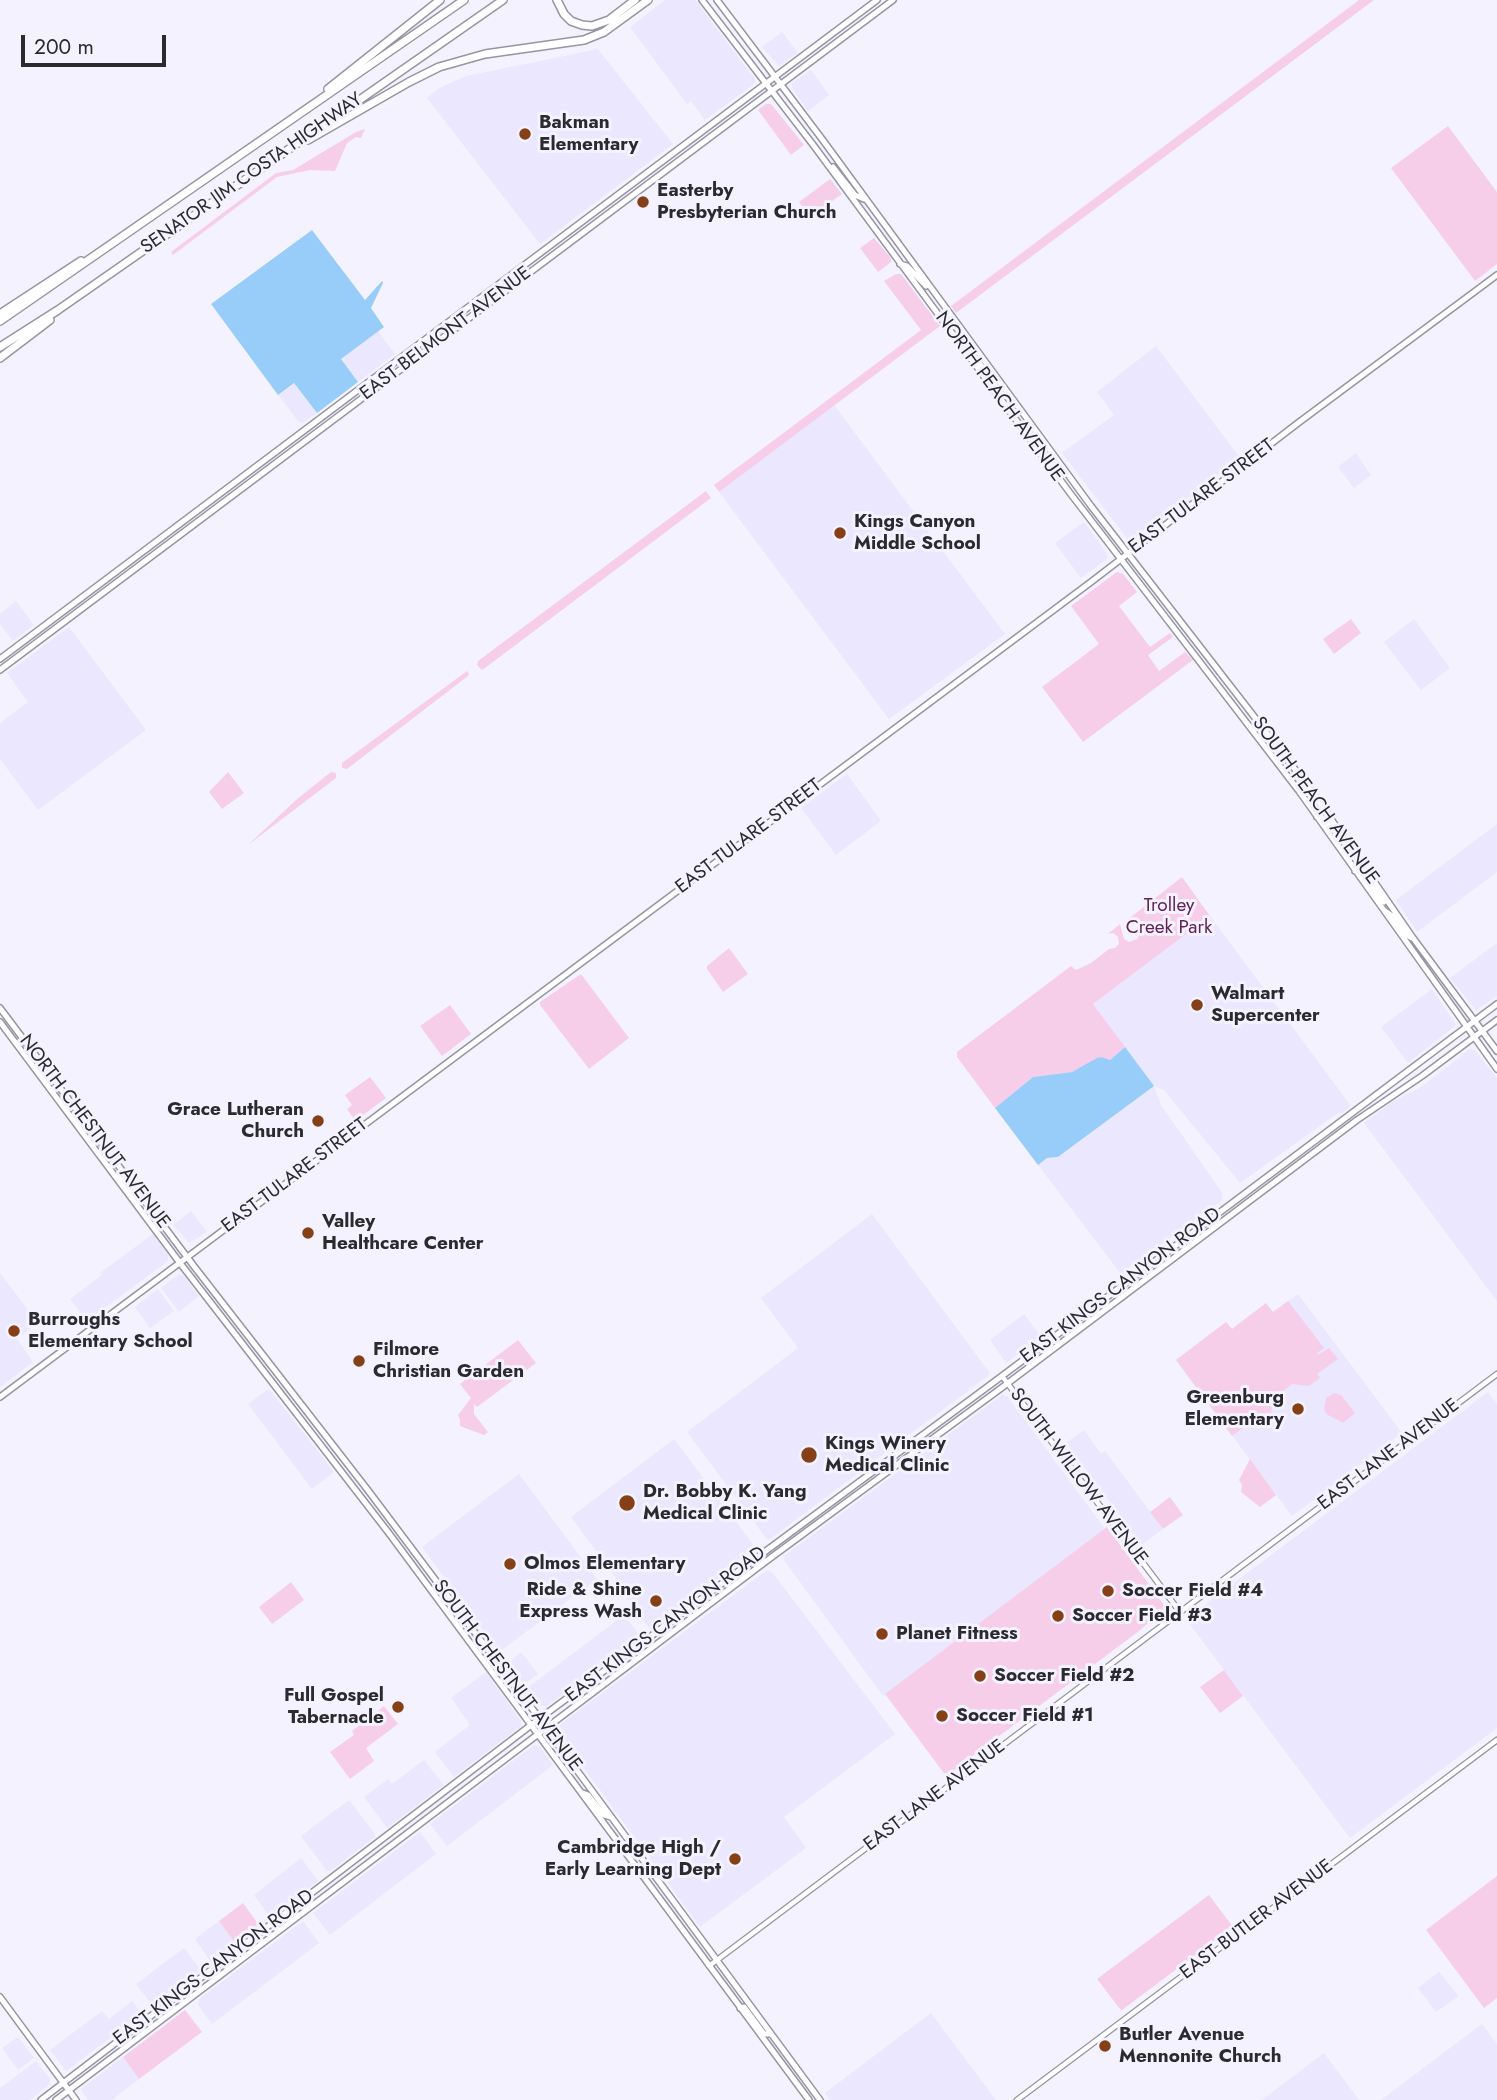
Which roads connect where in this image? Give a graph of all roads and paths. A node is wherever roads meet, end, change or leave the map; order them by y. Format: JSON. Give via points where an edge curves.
{"nodes":[{"id":1,"x":439,"y":0,"type":"edge"},
{"id":2,"x":464,"y":0,"type":"edge"},
{"id":3,"x":503,"y":0,"type":"edge"},
{"id":4,"x":557,"y":0,"type":"edge"},
{"id":5,"x":635,"y":0,"type":"edge"},
{"id":6,"x":648,"y":0,"type":"edge"},
{"id":7,"x":702,"y":0,"type":"edge"},
{"id":8,"x":717,"y":0,"type":"edge"},
{"id":9,"x":877,"y":0,"type":"edge"},
{"id":10,"x":893,"y":0,"type":"edge"},
{"id":11,"x":775,"y":77,"type":"junction"},
{"id":12,"x":766,"y":83,"type":"junction"},
{"id":13,"x":780,"y":84,"type":"junction"},
{"id":14,"x":771,"y":90,"type":"junction"},
{"id":15,"x":256,"y":145,"type":"junction"},
{"id":16,"x":267,"y":163,"type":"junction"},
{"id":17,"x":827,"y":164,"type":"junction"},
{"id":18,"x":864,"y":199,"type":"junction"},
{"id":19,"x":116,"y":242,"type":"junction"},
{"id":20,"x":900,"y":264,"type":"junction"},
{"id":21,"x":1497,"y":275,"type":"edge"},
{"id":22,"x":96,"y":282,"type":"junction"},
{"id":23,"x":930,"y":289,"type":"junction"},
{"id":24,"x":0,"y":314,"type":"edge"},
{"id":25,"x":0,"y":321,"type":"edge"},
{"id":26,"x":0,"y":347,"type":"edge"},
{"id":27,"x":964,"y":350,"type":"junction"},
{"id":28,"x":0,"y":358,"type":"edge"},
{"id":29,"x":998,"y":380,"type":"junction"},
{"id":30,"x":1128,"y":554,"type":"junction"},
{"id":31,"x":1121,"y":559,"type":"junction"},
{"id":32,"x":0,"y":659,"type":"edge"},
{"id":33,"x":0,"y":670,"type":"edge"},
{"id":34,"x":1298,"y":791,"type":"joint"},
{"id":35,"x":1317,"y":817,"type":"junction"},
{"id":36,"x":1353,"y":852,"type":"junction"},
{"id":37,"x":1355,"y":871,"type":"junction"},
{"id":38,"x":1382,"y":909,"type":"junction"},
{"id":39,"x":1394,"y":912,"type":"junction"},
{"id":40,"x":1413,"y":938,"type":"junction"},
{"id":41,"x":1497,"y":1004,"type":"edge"},
{"id":42,"x":0,"y":1008,"type":"edge"},
{"id":43,"x":1475,"y":1020,"type":"junction"},
{"id":44,"x":1497,"y":1020,"type":"edge"},
{"id":45,"x":0,"y":1022,"type":"edge"},
{"id":46,"x":1466,"y":1027,"type":"junction"},
{"id":47,"x":1482,"y":1031,"type":"junction"},
{"id":48,"x":1474,"y":1037,"type":"junction"},
{"id":49,"x":1497,"y":1051,"type":"edge"},
{"id":50,"x":1497,"y":1069,"type":"edge"},
{"id":51,"x":115,"y":1175,"type":"junction"},
{"id":52,"x":144,"y":1199,"type":"junction"},
{"id":53,"x":188,"y":1257,"type":"junction"},
{"id":54,"x":180,"y":1263,"type":"junction"},
{"id":55,"x":1497,"y":1374,"type":"edge"},
{"id":56,"x":1002,"y":1376,"type":"junction"},
{"id":57,"x":1007,"y":1383,"type":"junction"},
{"id":58,"x":0,"y":1397,"type":"edge"},
{"id":59,"x":454,"y":1604,"type":"junction"},
{"id":60,"x":446,"y":1610,"type":"junction"},
{"id":61,"x":1180,"y":1612,"type":"junction"},
{"id":62,"x":539,"y":1719,"type":"junction"},
{"id":63,"x":531,"y":1725,"type":"junction"},
{"id":64,"x":546,"y":1727,"type":"junction"},
{"id":65,"x":537,"y":1734,"type":"junction"},
{"id":66,"x":1497,"y":1740,"type":"edge"},
{"id":67,"x":580,"y":1791,"type":"junction"},
{"id":68,"x":611,"y":1817,"type":"junction"},
{"id":69,"x":716,"y":1960,"type":"junction"},
{"id":70,"x":709,"y":1966,"type":"junction"},
{"id":71,"x":0,"y":1997,"type":"edge"},
{"id":72,"x":740,"y":2008,"type":"junction"},
{"id":73,"x":771,"y":2035,"type":"junction"},
{"id":74,"x":63,"y":2083,"type":"junction"},
{"id":75,"x":69,"y":2090,"type":"junction"},
{"id":76,"x":41,"y":2100,"type":"edge"},
{"id":77,"x":56,"y":2100,"type":"edge"},
{"id":78,"x":76,"y":2100,"type":"edge"},
{"id":79,"x":808,"y":2100,"type":"edge"},
{"id":80,"x":820,"y":2100,"type":"edge"},
{"id":81,"x":1017,"y":2100,"type":"edge"}],
"edges":[{"from":1,"to":15,"type":"highway"},
{"from":2,"to":15,"type":"highway","name":"SENATOR JIM COSTA HIGHWAY"},
{"from":3,"to":16,"type":"highway","name":"SENATOR JIM COSTA HIGHWAY"},
{"from":4,"to":5,"type":"highway","via":[[572,21],[592,26],[609,20]]},
{"from":6,"to":16,"type":"highway","via":[[604,32],[584,40],[485,54],[439,67]]},
{"from":7,"to":12,"type":"main road","name":"NORTH PEACH AVENUE"},
{"from":8,"to":11,"type":"main road","name":"NORTH PEACH AVENUE"},
{"from":9,"to":11,"type":"main road","name":"EAST BELMONT AVENUE"},
{"from":10,"to":13,"type":"main road","name":"EAST BELMONT AVENUE"},
{"from":11,"to":12,"type":"main road","name":"EAST BELMONT AVENUE"},
{"from":11,"to":13,"type":"main road","name":"NORTH PEACH AVENUE"},
{"from":12,"to":14,"type":"main road","name":"NORTH PEACH AVENUE"},
{"from":12,"to":32,"type":"main road","name":"EAST BELMONT AVENUE"},
{"from":13,"to":14,"type":"main road","name":"EAST BELMONT AVENUE"},
{"from":13,"to":18,"type":"main road","name":"NORTH PEACH AVENUE"},
{"from":14,"to":17,"type":"main road","name":"NORTH PEACH AVENUE"},
{"from":14,"to":33,"type":"main road","name":"EAST BELMONT AVENUE"},
{"from":15,"to":19,"type":"highway","name":"SENATOR JIM COSTA HIGHWAY"},
{"from":16,"to":22,"type":"highway","name":"SENATOR JIM COSTA HIGHWAY"},
{"from":17,"to":18,"type":"main road"},
{"from":17,"to":20,"type":"main road","name":"NORTH PEACH AVENUE"},
{"from":18,"to":23,"type":"main road","name":"NORTH PEACH AVENUE"},
{"from":19,"to":24,"type":"highway"},
{"from":19,"to":25,"type":"highway","name":"SENATOR JIM COSTA HIGHWAY"},
{"from":20,"to":23,"type":"main road"},
{"from":20,"to":27,"type":"main road","name":"NORTH PEACH AVENUE"},
{"from":21,"to":30,"type":"main road","name":"EAST TULARE STREET"},
{"from":22,"to":26,"type":"highway","name":"SENATOR JIM COSTA HIGHWAY"},
{"from":22,"to":28,"type":"highway"},
{"from":23,"to":29,"type":"main road","name":"NORTH PEACH AVENUE"},
{"from":27,"to":29,"type":"main road"},
{"from":27,"to":31,"type":"main road","name":"NORTH PEACH AVENUE"},
{"from":29,"to":30,"type":"main road","name":"NORTH PEACH AVENUE"},
{"from":30,"to":31,"type":"main road","name":"EAST TULARE STREET"},
{"from":30,"to":36,"type":"main road","name":"SOUTH PEACH AVENUE","via":[[1308,785]]},
{"from":31,"to":34,"type":"main road","name":"NORTH PEACH AVENUE"},
{"from":31,"to":53,"type":"main road","name":"EAST TULARE STREET"},
{"from":34,"to":35,"type":"main road","name":"SOUTH PEACH AVENUE"},
{"from":35,"to":36,"type":"main road"},
{"from":35,"to":37,"type":"main road","name":"SOUTH PEACH AVENUE"},
{"from":36,"to":39,"type":"main road","name":"SOUTH PEACH AVENUE"},
{"from":37,"to":38,"type":"main road","name":"SOUTH PEACH AVENUE"},
{"from":37,"to":39,"type":"main road","via":[[1361,872]]},
{"from":38,"to":40,"type":"main road"},
{"from":38,"to":46,"type":"main road","name":"SOUTH PEACH AVENUE"},
{"from":39,"to":40,"type":"main road","name":"SOUTH PEACH AVENUE"},
{"from":40,"to":43,"type":"main road","name":"SOUTH PEACH AVENUE"},
{"from":41,"to":43,"type":"main road","name":"EAST KINGS CANYON ROAD"},
{"from":42,"to":52,"type":"main road","name":"NORTH CHESTNUT AVENUE"},
{"from":43,"to":46,"type":"main road","name":"EAST KINGS CANYON ROAD"},
{"from":43,"to":47,"type":"main road","name":"SOUTH PEACH AVENUE"},
{"from":44,"to":47,"type":"main road","name":"EAST KINGS CANYON ROAD"},
{"from":45,"to":51,"type":"main road","name":"NORTH CHESTNUT AVENUE"},
{"from":46,"to":48,"type":"main road","name":"SOUTH PEACH AVENUE"},
{"from":46,"to":56,"type":"main road","name":"EAST KINGS CANYON ROAD"},
{"from":47,"to":48,"type":"main road","name":"EAST KINGS CANYON ROAD"},
{"from":47,"to":49,"type":"main road","name":"SOUTH PEACH AVENUE"},
{"from":48,"to":50,"type":"main road","name":"SOUTH PEACH AVENUE"},
{"from":48,"to":57,"type":"main road","name":"EAST KINGS CANYON ROAD"},
{"from":51,"to":52,"type":"main road"},
{"from":51,"to":54,"type":"main road","name":"NORTH CHESTNUT AVENUE"},
{"from":52,"to":53,"type":"main road","name":"NORTH CHESTNUT AVENUE"},
{"from":53,"to":54,"type":"main road","name":"EAST TULARE STREET"},
{"from":53,"to":59,"type":"main road","name":"SOUTH CHESTNUT AVENUE"},
{"from":54,"to":58,"type":"main road","name":"EAST TULARE STREET"},
{"from":54,"to":60,"type":"main road","name":"SOUTH CHESTNUT AVENUE"},
{"from":55,"to":61,"type":"street","name":"EAST LANE AVENUE"},
{"from":56,"to":57,"type":"street","name":"SOUTH WILLOW AVENUE"},
{"from":56,"to":62,"type":"main road","name":"EAST KINGS CANYON ROAD"},
{"from":57,"to":61,"type":"street","name":"SOUTH WILLOW AVENUE"},
{"from":57,"to":64,"type":"main road","name":"EAST KINGS CANYON ROAD"},
{"from":59,"to":60,"type":"main road"},
{"from":59,"to":62,"type":"main road","name":"SOUTH CHESTNUT AVENUE"},
{"from":60,"to":63,"type":"main road","name":"SOUTH CHESTNUT AVENUE"},
{"from":61,"to":69,"type":"street","name":"EAST LANE AVENUE"},
{"from":62,"to":63,"type":"main road","name":"EAST KINGS CANYON ROAD"},
{"from":62,"to":64,"type":"main road","name":"SOUTH CHESTNUT AVENUE"},
{"from":63,"to":65,"type":"main road","name":"SOUTH CHESTNUT AVENUE"},
{"from":63,"to":74,"type":"main road","name":"EAST KINGS CANYON ROAD"},
{"from":64,"to":65,"type":"main road","name":"EAST KINGS CANYON ROAD"},
{"from":64,"to":68,"type":"main road","name":"SOUTH CHESTNUT AVENUE"},
{"from":65,"to":67,"type":"main road","name":"SOUTH CHESTNUT AVENUE"},
{"from":65,"to":75,"type":"main road","name":"EAST KINGS CANYON ROAD"},
{"from":66,"to":81,"type":"street","name":"EAST BUTLER AVENUE"},
{"from":67,"to":68,"type":"main road"},
{"from":67,"to":70,"type":"main road","name":"SOUTH CHESTNUT AVENUE"},
{"from":68,"to":69,"type":"main road","name":"SOUTH CHESTNUT AVENUE"},
{"from":69,"to":70,"type":"street","name":"EAST LANE AVENUE"},
{"from":69,"to":73,"type":"main road","name":"SOUTH CHESTNUT AVENUE"},
{"from":70,"to":72,"type":"main road","name":"SOUTH CHESTNUT AVENUE"},
{"from":71,"to":74,"type":"main road"},
{"from":72,"to":73,"type":"main road","via":[[744,2007],[764,2034]]},
{"from":72,"to":79,"type":"main road","name":"SOUTH CHESTNUT AVENUE"},
{"from":73,"to":80,"type":"main road","name":"SOUTH CHESTNUT AVENUE"},
{"from":74,"to":75,"type":"main road"},
{"from":74,"to":76,"type":"main road","name":"EAST KINGS CANYON ROAD"},
{"from":75,"to":77,"type":"main road","name":"EAST KINGS CANYON ROAD"},
{"from":75,"to":78,"type":"main road"}]}
